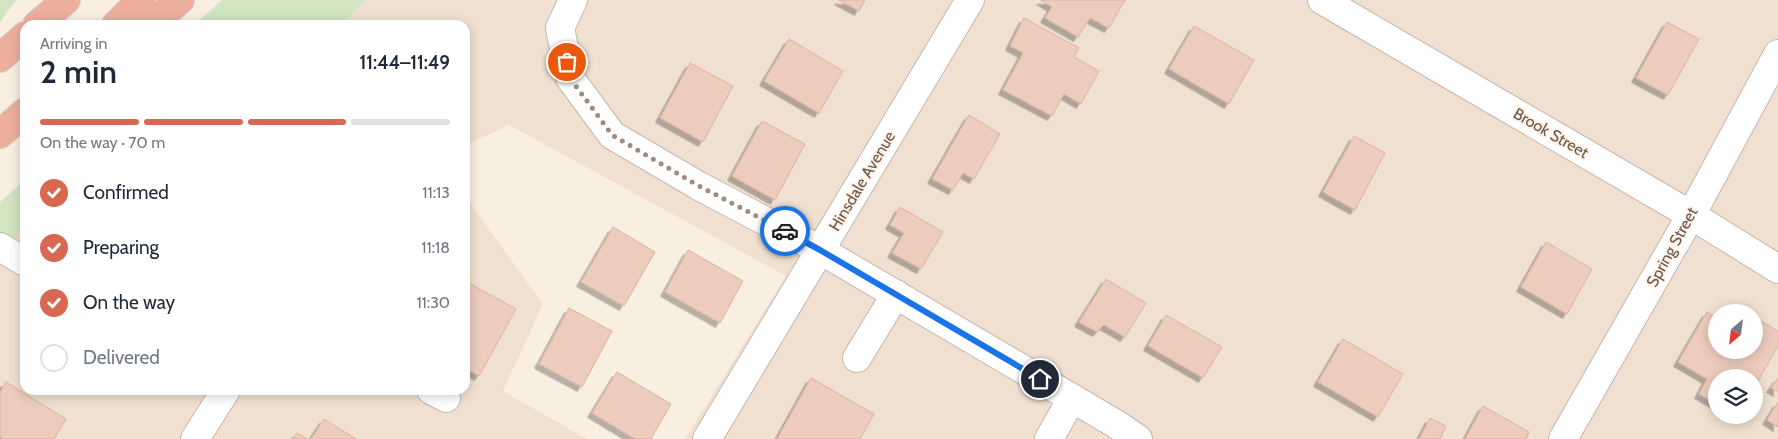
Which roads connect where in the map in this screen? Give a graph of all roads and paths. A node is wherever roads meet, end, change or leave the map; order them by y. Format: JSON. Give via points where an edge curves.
{"nodes":[{"id":1,"x":48,"y":0,"type":"edge"},
{"id":2,"x":66,"y":0,"type":"edge"},
{"id":3,"x":141,"y":0,"type":"edge"},
{"id":4,"x":180,"y":0,"type":"edge"},
{"id":5,"x":573,"y":0,"type":"edge"},
{"id":6,"x":970,"y":0,"type":"edge"},
{"id":7,"x":1322,"y":0,"type":"edge"},
{"id":8,"x":32,"y":20,"type":"edge"},
{"id":9,"x":43,"y":20,"type":"edge"},
{"id":10,"x":121,"y":20,"type":"edge"},
{"id":11,"x":156,"y":20,"type":"edge"},
{"id":12,"x":20,"y":36,"type":"edge"},
{"id":13,"x":10,"y":49,"type":"edge"},
{"id":14,"x":1778,"y":54,"type":"edge"},
{"id":15,"x":20,"y":116,"type":"edge"},
{"id":16,"x":0,"y":134,"type":"edge"},
{"id":17,"x":1691,"y":215,"type":"junction"},
{"id":18,"x":0,"y":247,"type":"edge"},
{"id":19,"x":820,"y":250,"type":"junction"},
{"id":20,"x":20,"y":259,"type":"edge"},
{"id":21,"x":1778,"y":269,"type":"edge"},
{"id":22,"x":896,"y":294,"type":"junction"},
{"id":23,"x":857,"y":358,"type":"dead end"},
{"id":24,"x":223,"y":395,"type":"edge"},
{"id":25,"x":1072,"y":398,"type":"junction"},
{"id":26,"x":196,"y":439,"type":"edge"},
{"id":27,"x":707,"y":439,"type":"edge"},
{"id":28,"x":1049,"y":439,"type":"edge"},
{"id":29,"x":1138,"y":439,"type":"edge"},
{"id":30,"x":1564,"y":439,"type":"edge"}],
"edges":[{"from":1,"to":8,"type":"highway"},
{"from":2,"to":9,"type":"highway"},
{"from":3,"to":10,"type":"highway"},
{"from":4,"to":11,"type":"highway"},
{"from":5,"to":19,"type":"street","via":[[560,28],[570,78],[612,135],[699,186]]},
{"from":6,"to":19,"type":"street","name":"Hinsdale Avenue"},
{"from":7,"to":17,"type":"street","name":"Brook Street"},
{"from":12,"to":13,"type":"highway"},
{"from":14,"to":17,"type":"street","name":"Spring Street"},
{"from":15,"to":16,"type":"highway"},
{"from":17,"to":21,"type":"street","name":"Brook Street"},
{"from":17,"to":30,"type":"street","name":"Spring Street"},
{"from":18,"to":20,"type":"street"},
{"from":19,"to":22,"type":"street"},
{"from":19,"to":27,"type":"street","name":"Hinsdale Avenue"},
{"from":22,"to":23,"type":"street"},
{"from":22,"to":25,"type":"street"},
{"from":24,"to":26,"type":"street"},
{"from":25,"to":28,"type":"street"},
{"from":25,"to":29,"type":"street"}]}
